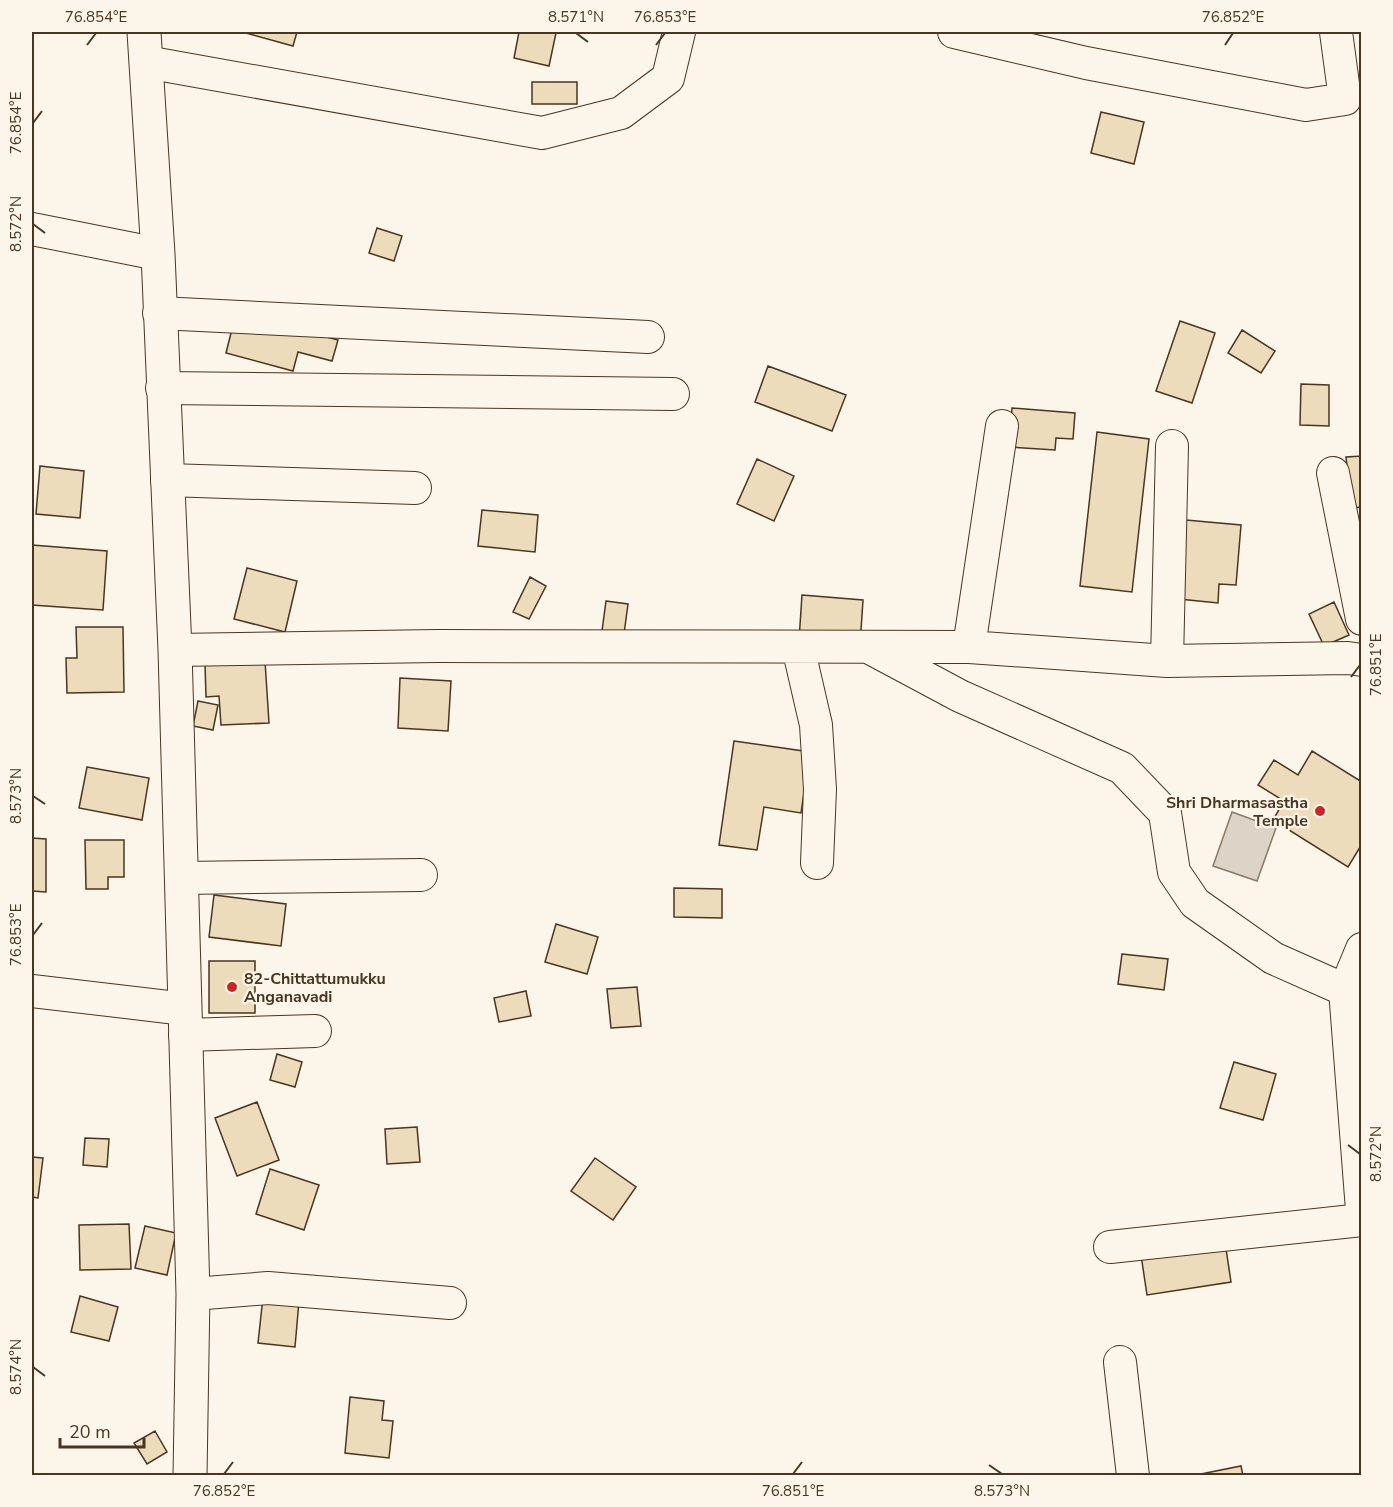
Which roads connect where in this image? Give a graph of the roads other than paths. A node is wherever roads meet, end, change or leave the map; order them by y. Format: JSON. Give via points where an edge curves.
{"nodes":[{"id":1,"x":679,"y":32,"type":"edge"},
{"id":2,"x":954,"y":32,"type":"edge"},
{"id":3,"x":1336,"y":32,"type":"edge"},
{"id":4,"x":145,"y":47,"type":"edge"},
{"id":5,"x":32,"y":229,"type":"edge"},
{"id":6,"x":158,"y":255,"type":"junction"},
{"id":7,"x":159,"y":313,"type":"junction"},
{"id":8,"x":648,"y":337,"type":"dead end"},
{"id":9,"x":162,"y":388,"type":"junction"},
{"id":10,"x":673,"y":394,"type":"dead end"},
{"id":11,"x":1002,"y":426,"type":"dead end"},
{"id":12,"x":1172,"y":446,"type":"dead end"},
{"id":13,"x":1332,"y":473,"type":"dead end"},
{"id":14,"x":166,"y":480,"type":"junction"},
{"id":15,"x":415,"y":488,"type":"dead end"},
{"id":16,"x":1362,"y":619,"type":"edge"},
{"id":17,"x":798,"y":647,"type":"junction"},
{"id":18,"x":868,"y":647,"type":"junction"},
{"id":19,"x":969,"y":647,"type":"junction"},
{"id":20,"x":175,"y":650,"type":"junction"},
{"id":21,"x":1362,"y":660,"type":"edge"},
{"id":22,"x":1167,"y":661,"type":"junction"},
{"id":23,"x":817,"y":863,"type":"dead end"},
{"id":24,"x":421,"y":875,"type":"dead end"},
{"id":25,"x":181,"y":878,"type":"junction"},
{"id":26,"x":1362,"y":949,"type":"edge"},
{"id":27,"x":1345,"y":990,"type":"junction"},
{"id":28,"x":32,"y":991,"type":"edge"},
{"id":29,"x":185,"y":1022,"type":"junction"},
{"id":30,"x":315,"y":1031,"type":"dead end"},
{"id":31,"x":1362,"y":1210,"type":"edge"},
{"id":32,"x":1362,"y":1220,"type":"edge"},
{"id":33,"x":1110,"y":1247,"type":"dead end"},
{"id":34,"x":193,"y":1294,"type":"junction"},
{"id":35,"x":450,"y":1303,"type":"dead end"},
{"id":36,"x":1120,"y":1362,"type":"dead end"},
{"id":37,"x":190,"y":1476,"type":"edge"},
{"id":38,"x":1133,"y":1476,"type":"edge"}],
"edges":[{"from":1,"to":4,"type":"street","via":[[668,78],[621,113],[542,133]]},
{"from":2,"to":3,"type":"street","via":[[1086,63],[1306,105],[1345,99]]},
{"from":4,"to":6,"type":"main road"},
{"from":5,"to":6,"type":"street"},
{"from":6,"to":7,"type":"main road"},
{"from":7,"to":8,"type":"street"},
{"from":7,"to":9,"type":"main road"},
{"from":9,"to":10,"type":"street"},
{"from":9,"to":14,"type":"main road"},
{"from":11,"to":19,"type":"street"},
{"from":12,"to":22,"type":"street"},
{"from":13,"to":16,"type":"street"},
{"from":14,"to":15,"type":"street"},
{"from":14,"to":20,"type":"main road"},
{"from":17,"to":18,"type":"street"},
{"from":17,"to":20,"type":"street"},
{"from":17,"to":23,"type":"street","via":[[816,724],[820,789]]},
{"from":18,"to":19,"type":"street"},
{"from":18,"to":27,"type":"street","via":[[960,696],[1122,768],[1165,813],[1174,872],[1195,903],[1273,958]]},
{"from":19,"to":22,"type":"street"},
{"from":20,"to":25,"type":"main road"},
{"from":21,"to":22,"type":"street"},
{"from":24,"to":25,"type":"street"},
{"from":25,"to":29,"type":"main road"},
{"from":26,"to":27,"type":"street"},
{"from":27,"to":31,"type":"street"},
{"from":28,"to":29,"type":"street"},
{"from":29,"to":30,"type":"street"},
{"from":29,"to":34,"type":"main road"},
{"from":32,"to":33,"type":"street"},
{"from":34,"to":35,"type":"street","via":[[268,1288]]},
{"from":34,"to":37,"type":"main road"},
{"from":36,"to":38,"type":"street"}]}
